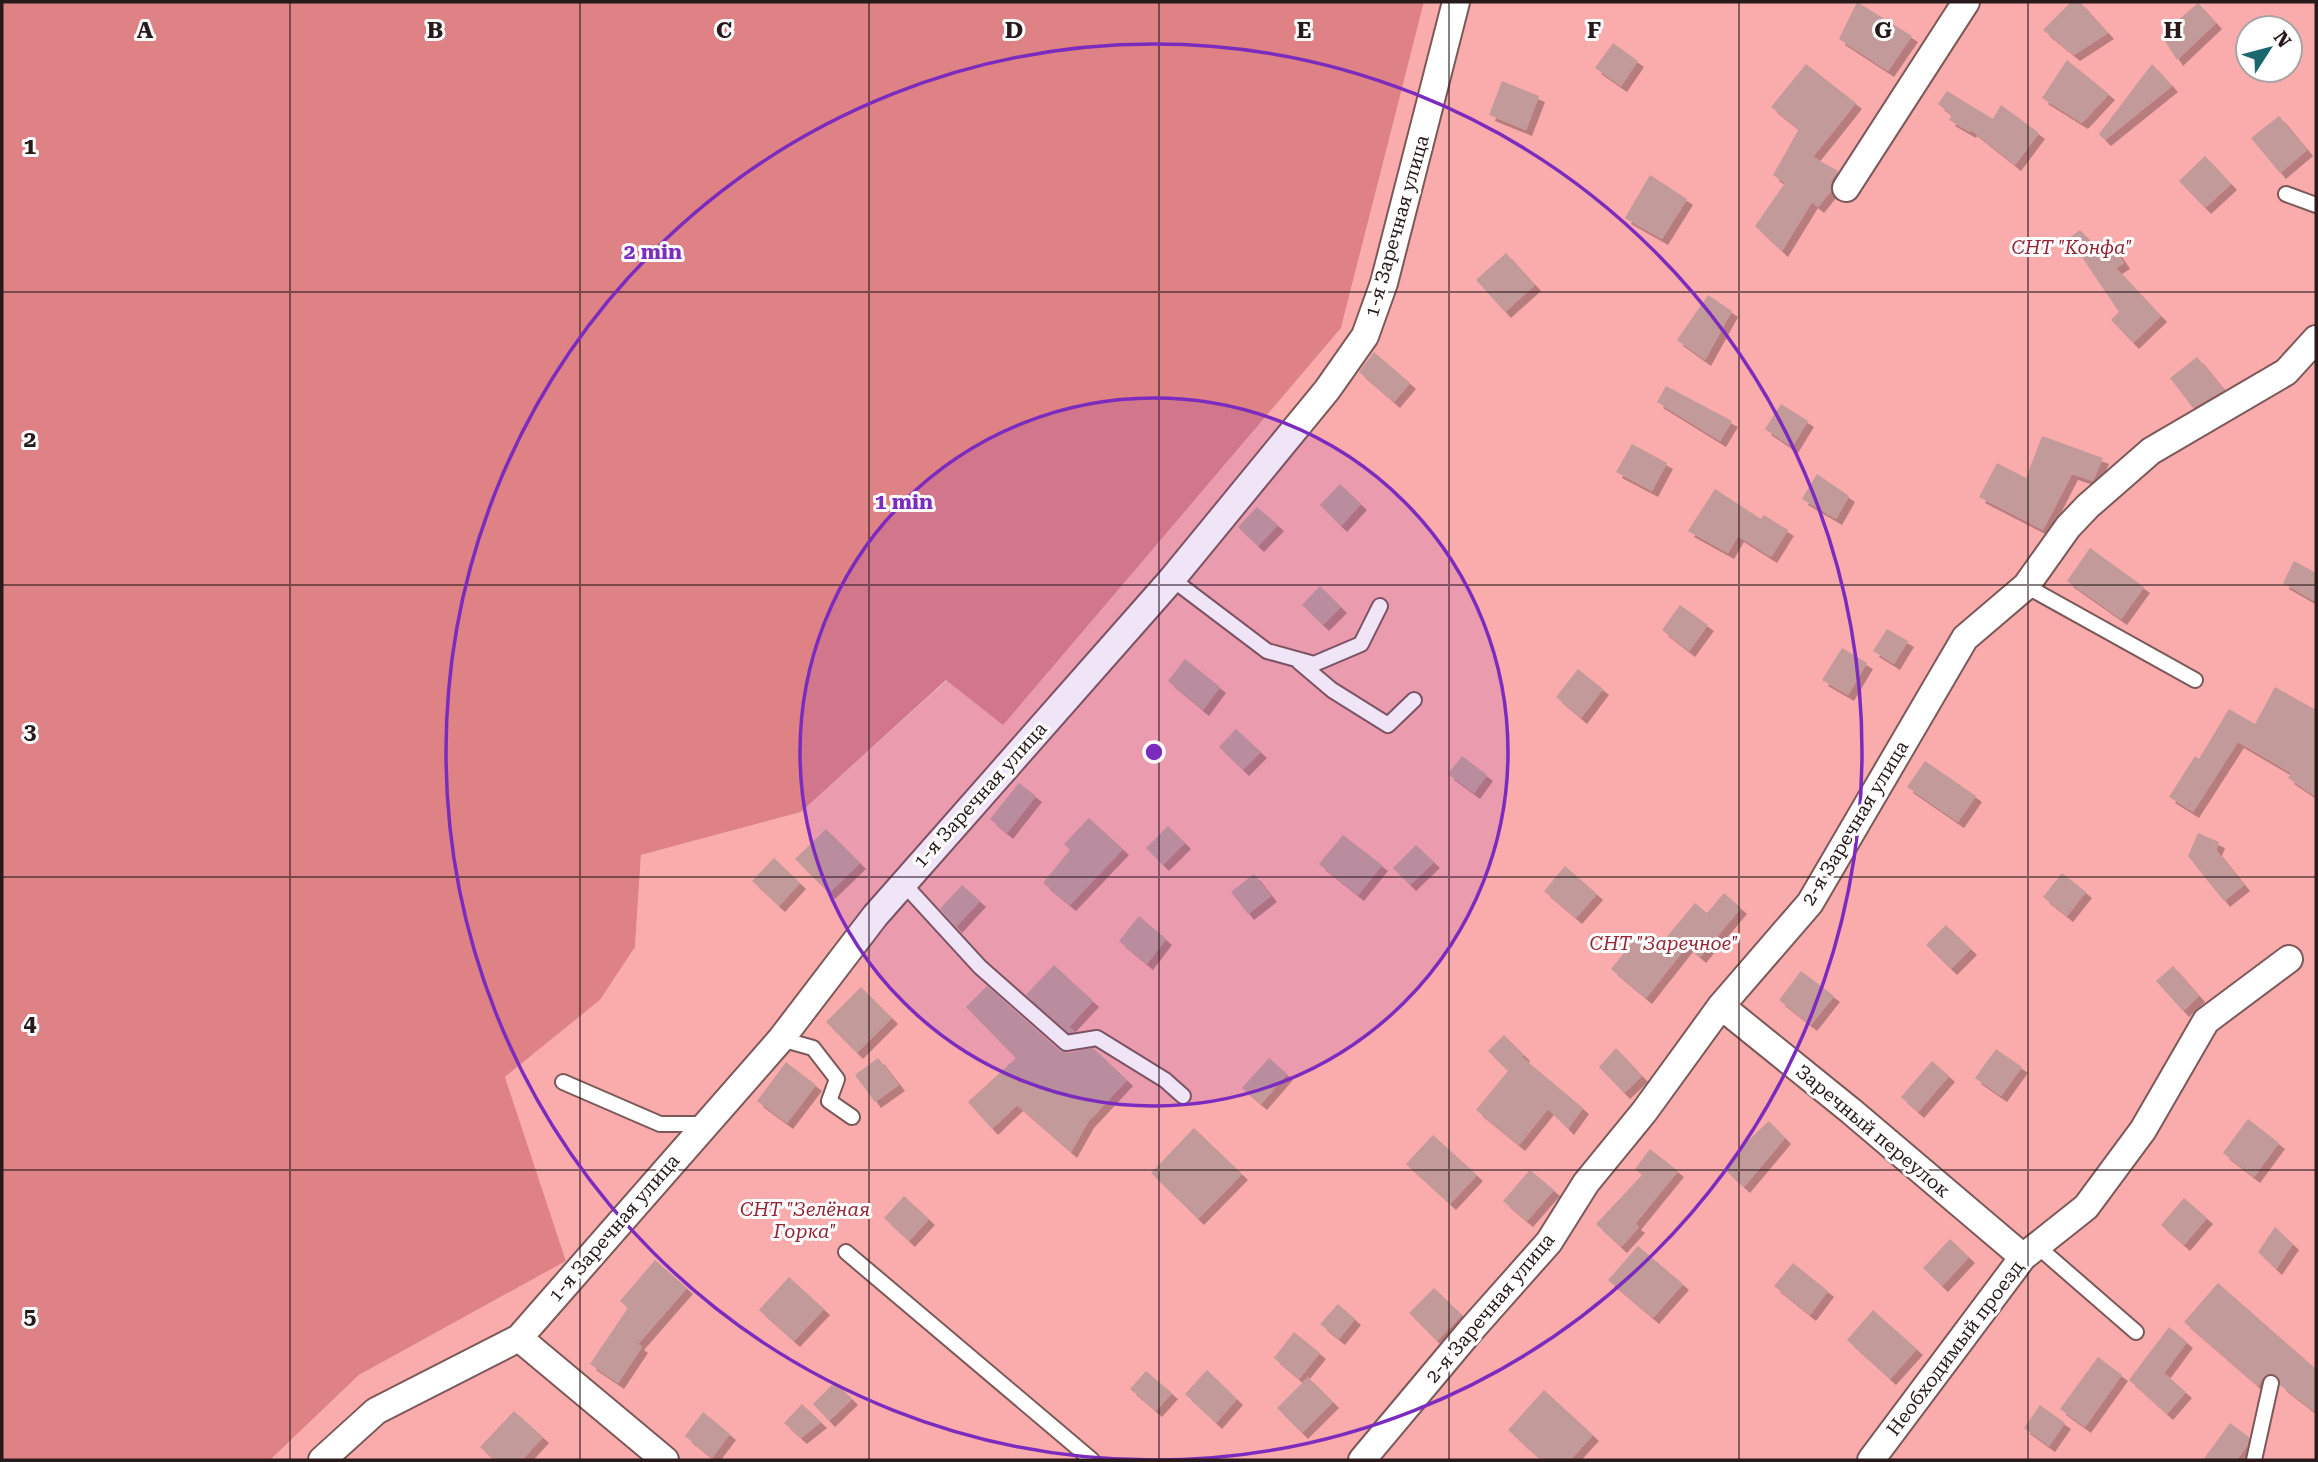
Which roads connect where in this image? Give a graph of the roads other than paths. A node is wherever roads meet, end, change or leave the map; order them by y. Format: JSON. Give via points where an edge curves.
{"nodes":[{"id":1,"x":1456,"y":2,"type":"edge"},
{"id":2,"x":1966,"y":2,"type":"edge"},
{"id":3,"x":1846,"y":188,"type":"dead end"},
{"id":4,"x":2286,"y":194,"type":"dead end"},
{"id":5,"x":2316,"y":205,"type":"edge"},
{"id":6,"x":2316,"y":339,"type":"edge"},
{"id":7,"x":1172,"y":579,"type":"junction"},
{"id":8,"x":2026,"y":586,"type":"junction"},
{"id":9,"x":1380,"y":606,"type":"dead end"},
{"id":10,"x":1295,"y":659,"type":"junction"},
{"id":11,"x":2195,"y":680,"type":"dead end"},
{"id":12,"x":1414,"y":700,"type":"dead end"},
{"id":13,"x":903,"y":883,"type":"junction"},
{"id":14,"x":2289,"y":959,"type":"dead end"},
{"id":15,"x":1721,"y":1006,"type":"junction"},
{"id":16,"x":781,"y":1039,"type":"junction"},
{"id":17,"x":563,"y":1082,"type":"dead end"},
{"id":18,"x":1183,"y":1096,"type":"dead end"},
{"id":19,"x":852,"y":1117,"type":"dead end"},
{"id":20,"x":705,"y":1125,"type":"junction"},
{"id":21,"x":2030,"y":1251,"type":"junction"},
{"id":22,"x":846,"y":1252,"type":"dead end"},
{"id":23,"x":2136,"y":1332,"type":"dead end"},
{"id":24,"x":519,"y":1338,"type":"junction"},
{"id":25,"x":2271,"y":1383,"type":"dead end"},
{"id":26,"x":322,"y":1460,"type":"edge"},
{"id":27,"x":665,"y":1460,"type":"edge"},
{"id":28,"x":1092,"y":1460,"type":"edge"},
{"id":29,"x":1362,"y":1460,"type":"edge"},
{"id":30,"x":1871,"y":1460,"type":"edge"},
{"id":31,"x":2254,"y":1460,"type":"edge"}],
"edges":[{"from":1,"to":7,"type":"street","name":"1-я Заречная улица","via":[[1384,283],[1365,336],[1327,390]]},
{"from":2,"to":3,"type":"street"},
{"from":4,"to":5,"type":"lane"},
{"from":6,"to":8,"type":"street","name":"2-я Заречная улица","via":[[2286,372],[2151,451],[2068,527]]},
{"from":7,"to":10,"type":"lane","via":[[1267,651]]},
{"from":7,"to":13,"type":"street","name":"1-я Заречная улица"},
{"from":8,"to":11,"type":"lane"},
{"from":8,"to":15,"type":"street","name":"2-я Заречная улица","via":[[1965,638],[1810,903]]},
{"from":9,"to":10,"type":"lane","via":[[1361,644],[1314,664]]},
{"from":10,"to":12,"type":"lane","via":[[1332,690],[1388,725]]},
{"from":13,"to":16,"type":"street","name":"1-я Заречная улица"},
{"from":13,"to":18,"type":"lane","via":[[980,967],[1066,1043],[1097,1038]]},
{"from":14,"to":21,"type":"street","name":"Необходимый проезд","via":[[2206,1021],[2143,1130],[2086,1207]]},
{"from":15,"to":21,"type":"street","name":"Заречный переулок"},
{"from":15,"to":29,"type":"street","name":"2-я Заречная улица","via":[[1586,1183],[1549,1242]]},
{"from":16,"to":19,"type":"lane","via":[[813,1048],[837,1079],[828,1101]]},
{"from":16,"to":20,"type":"street","name":"1-я Заречная улица"},
{"from":17,"to":20,"type":"lane","via":[[660,1124]]},
{"from":20,"to":24,"type":"street","name":"1-я Заречная улица"},
{"from":21,"to":23,"type":"lane"},
{"from":21,"to":30,"type":"street","name":"Необходимый проезд"},
{"from":22,"to":28,"type":"lane"},
{"from":24,"to":26,"type":"street","name":"1-я Заречная улица","via":[[376,1411]]},
{"from":24,"to":27,"type":"street"},
{"from":25,"to":31,"type":"lane"}]}
